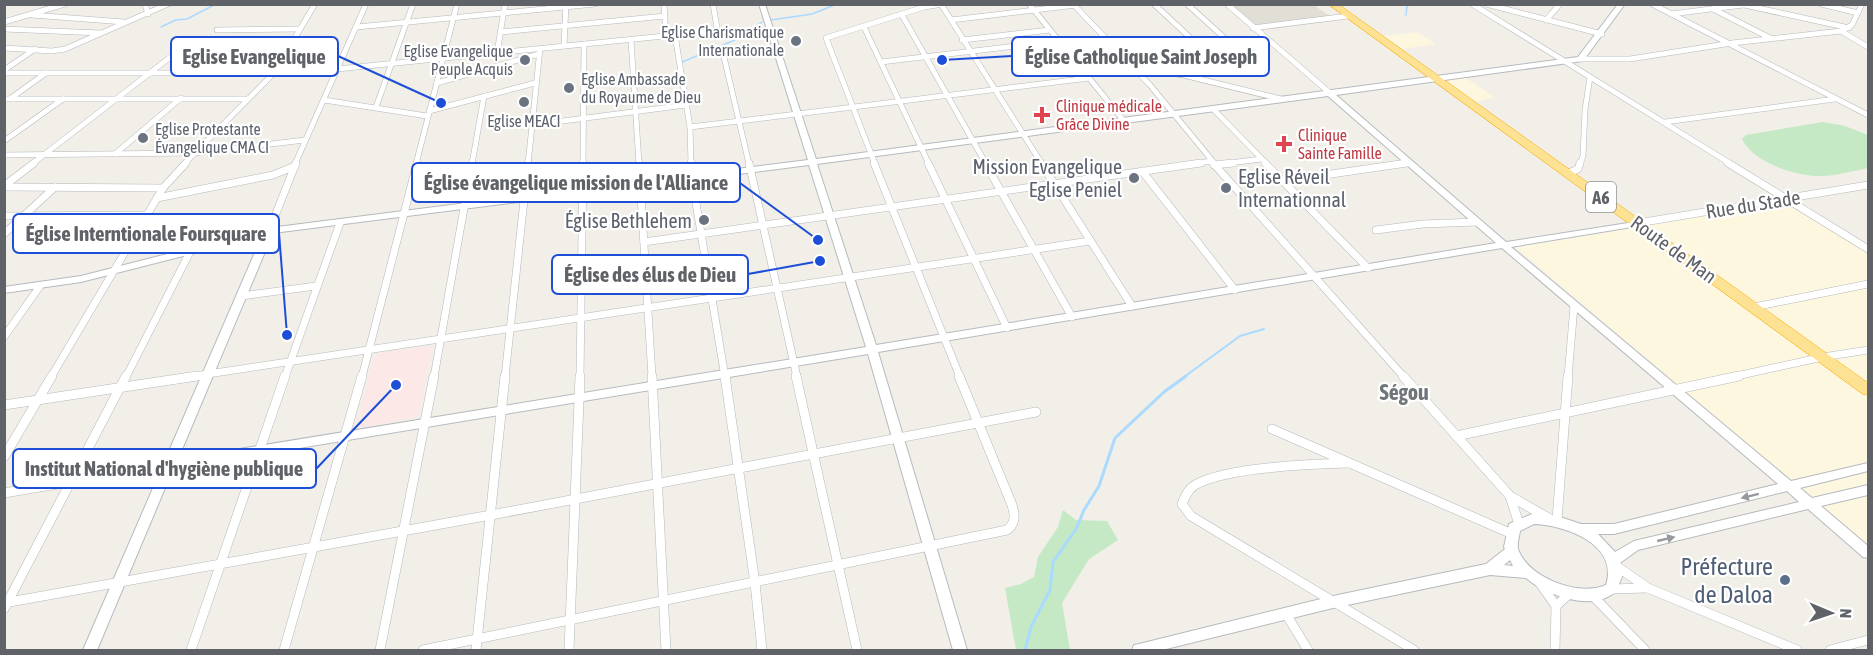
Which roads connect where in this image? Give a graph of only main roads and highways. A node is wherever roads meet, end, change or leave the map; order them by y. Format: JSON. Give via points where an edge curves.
{"nodes":[{"id":1,"x":1332,"y":4,"type":"edge"},
{"id":2,"x":1869,"y":390,"type":"edge"}],
"edges":[{"from":1,"to":2,"type":"highway","name":"Route de Man","number":"A6"}]}
